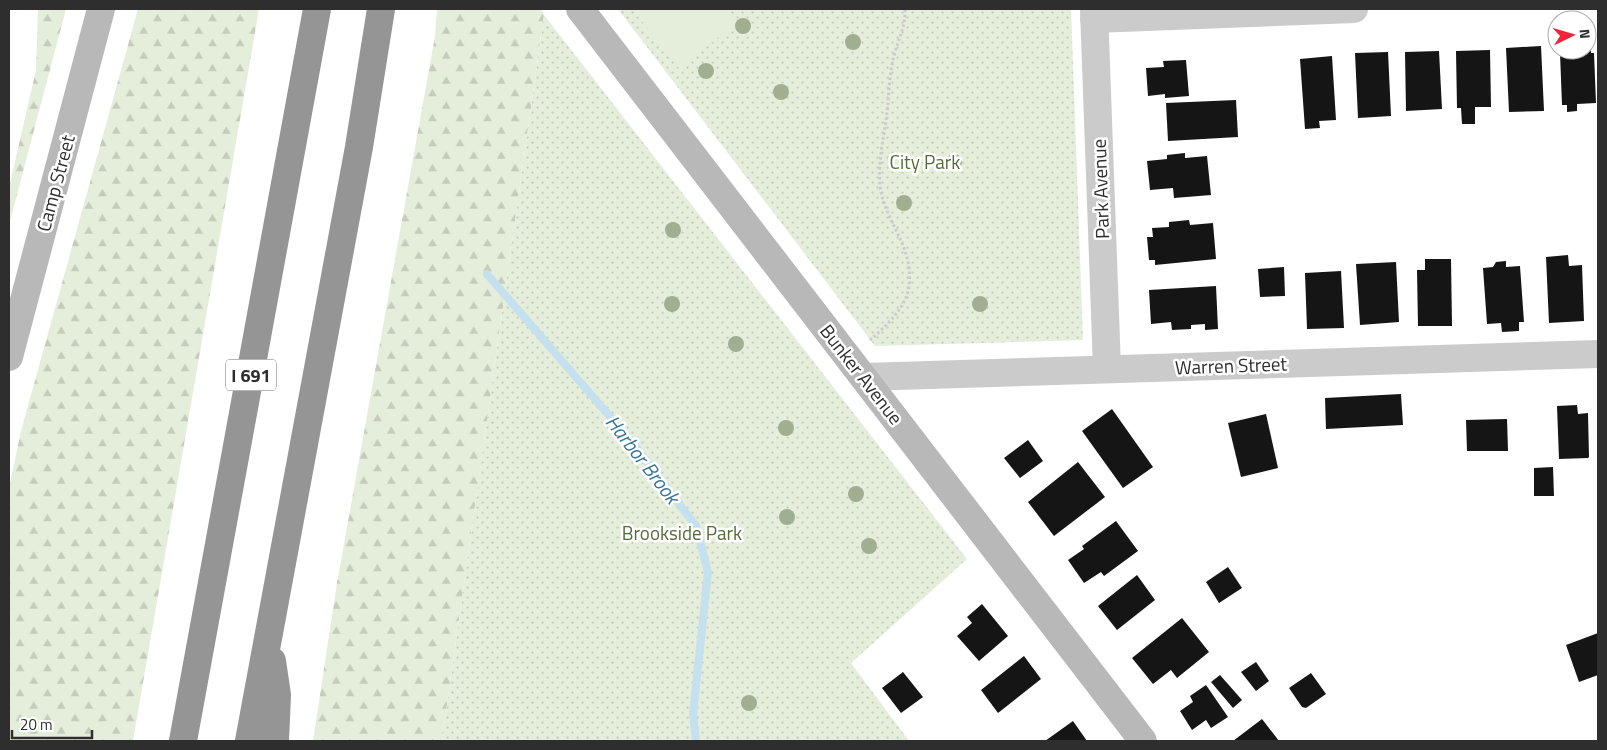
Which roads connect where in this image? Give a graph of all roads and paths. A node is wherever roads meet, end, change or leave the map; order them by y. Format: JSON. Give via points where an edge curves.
{"nodes":[{"id":1,"x":101,"y":9,"type":"edge"},
{"id":2,"x":317,"y":9,"type":"edge"},
{"id":3,"x":381,"y":9,"type":"edge"},
{"id":4,"x":580,"y":9,"type":"edge"},
{"id":5,"x":905,"y":9,"type":"edge"},
{"id":6,"x":1354,"y":9,"type":"edge"},
{"id":7,"x":1094,"y":14,"type":"edge"},
{"id":8,"x":866,"y":343,"type":"dead end"},
{"id":9,"x":1598,"y":354,"type":"edge"},
{"id":10,"x":9,"y":357,"type":"edge"},
{"id":11,"x":1107,"y":369,"type":"junction"},
{"id":12,"x":864,"y":377,"type":"junction"},
{"id":13,"x":269,"y":634,"type":"junction"},
{"id":14,"x":183,"y":741,"type":"edge"},
{"id":15,"x":249,"y":741,"type":"edge"},
{"id":16,"x":275,"y":741,"type":"edge"},
{"id":17,"x":1143,"y":741,"type":"edge"}],
"edges":[{"from":1,"to":10,"type":"street","name":"Camp Street"},
{"from":2,"to":14,"type":"highway","number":"I 691"},
{"from":3,"to":13,"type":"highway"},
{"from":4,"to":12,"type":"street","name":"Bunker Avenue"},
{"from":5,"to":8,"type":"path","via":[[906,21],[893,58],[879,168],[882,199],[904,243],[910,266],[909,288],[903,303],[883,329]]},
{"from":6,"to":7,"type":"street"},
{"from":7,"to":11,"type":"street","name":"Park Avenue"},
{"from":9,"to":11,"type":"street","name":"Warren Street"},
{"from":11,"to":12,"type":"street","name":"Warren Street"},
{"from":12,"to":17,"type":"street","name":"Bunker Avenue"},
{"from":13,"to":15,"type":"highway"},
{"from":13,"to":16,"type":"highway","via":[[277,695]]}]}
